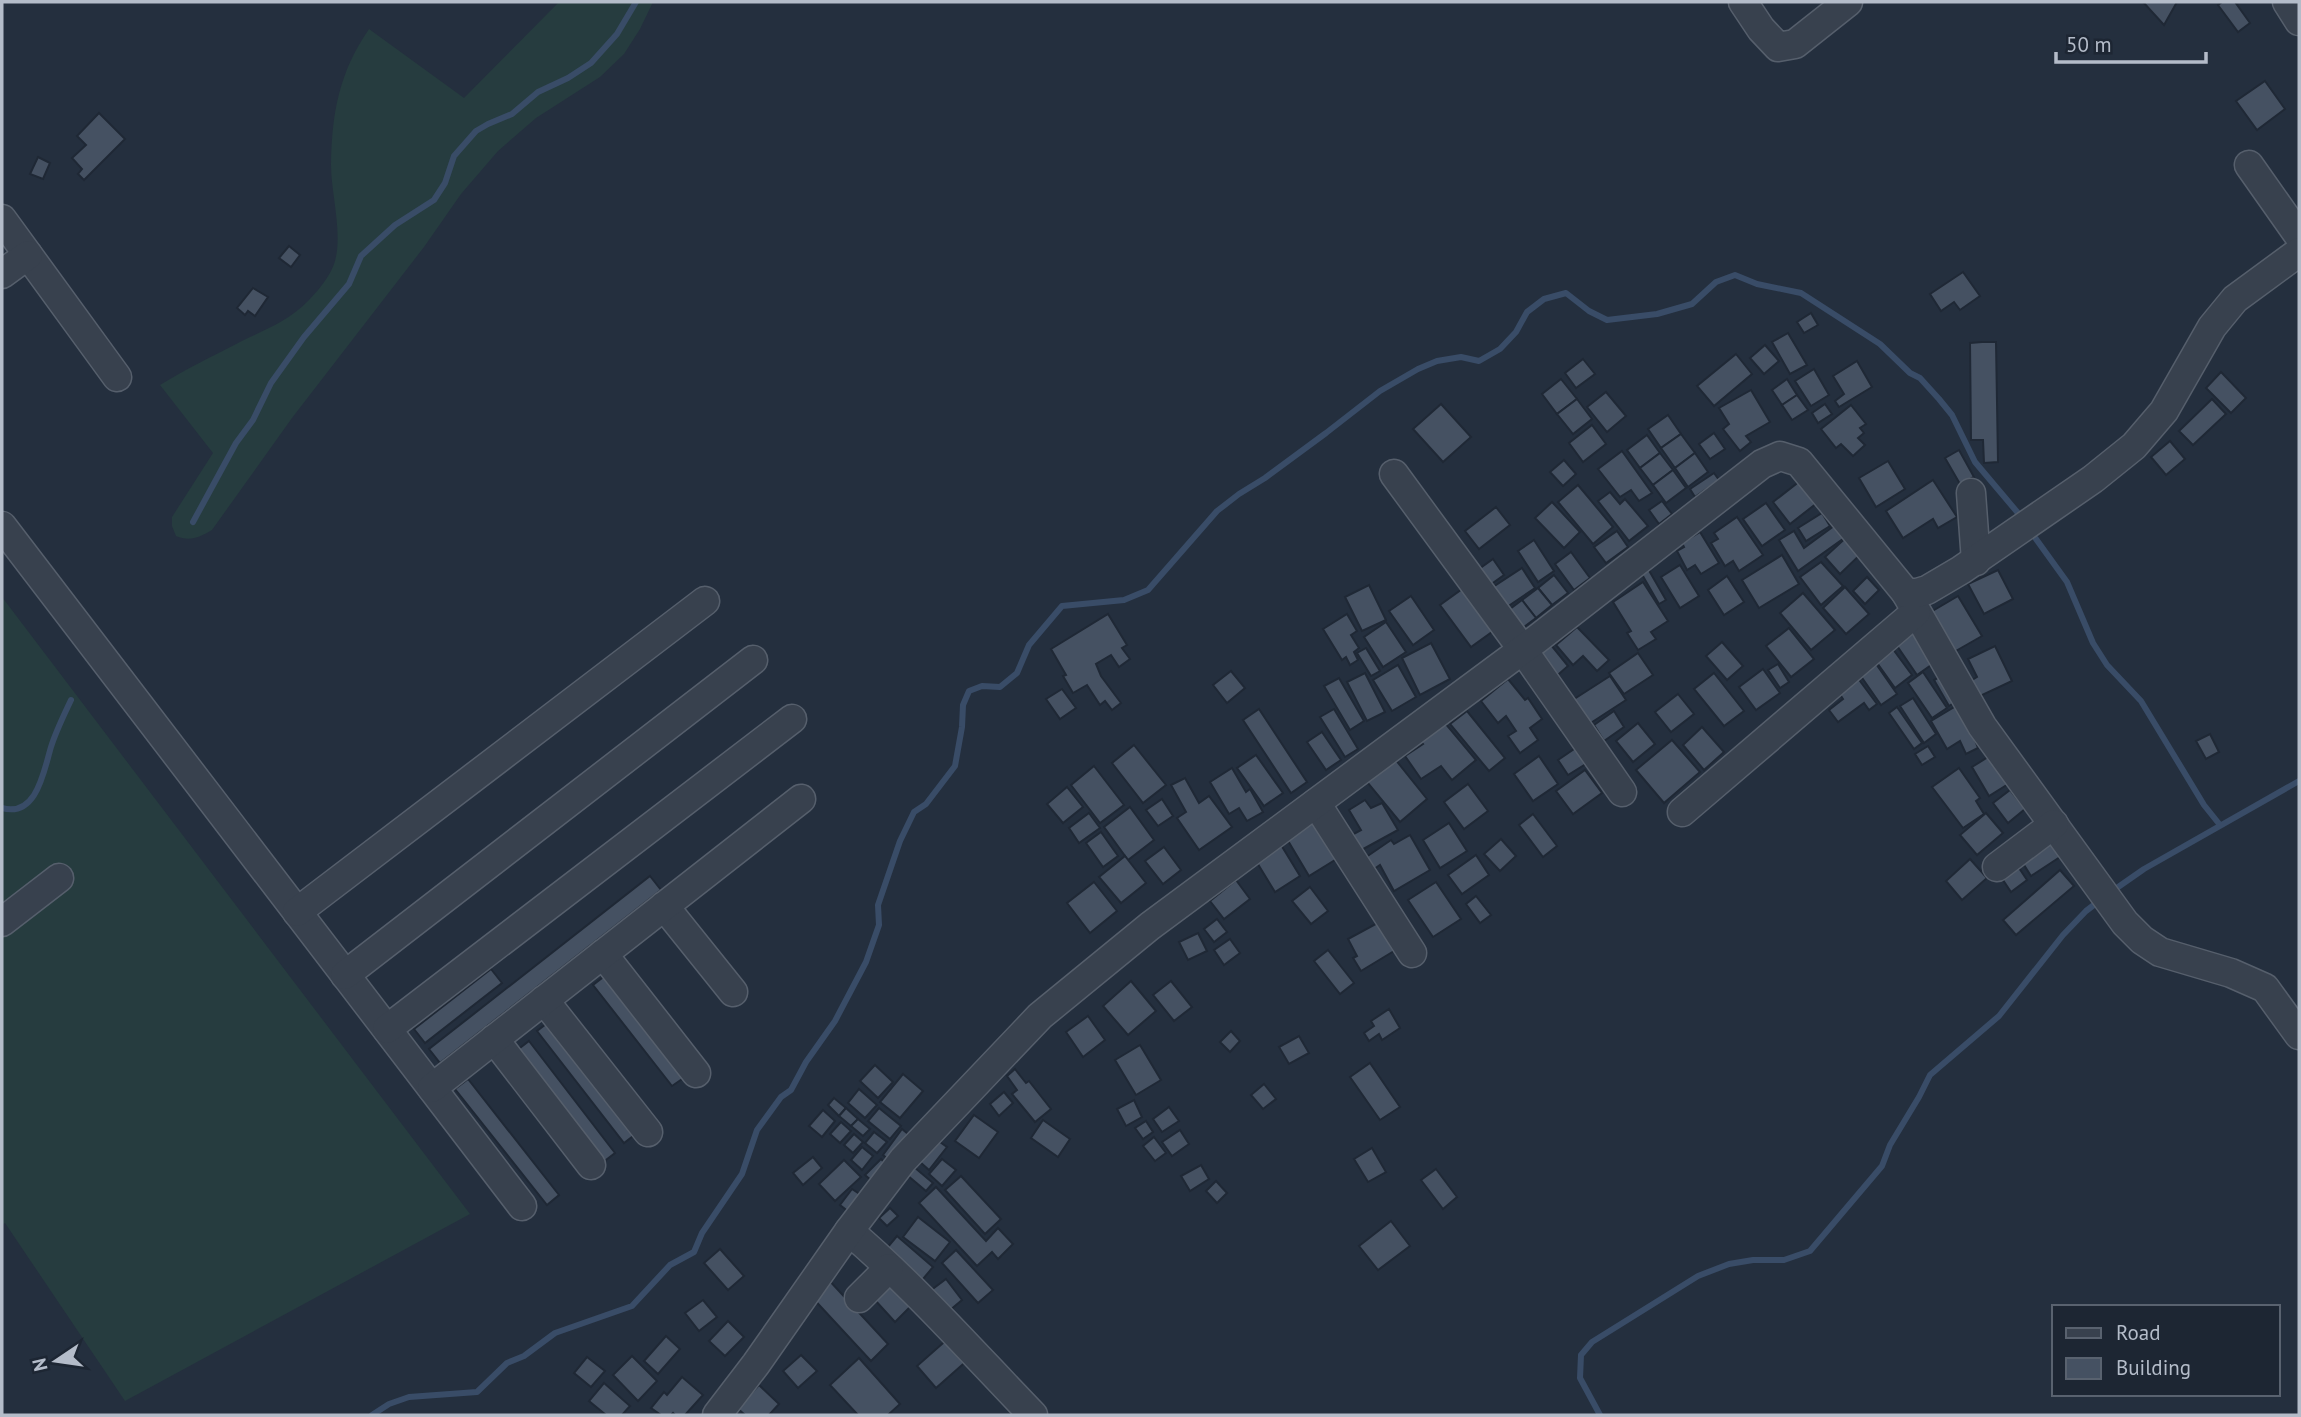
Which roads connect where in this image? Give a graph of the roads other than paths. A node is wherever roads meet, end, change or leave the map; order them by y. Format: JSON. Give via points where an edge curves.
{"nodes":[{"id":1,"x":1743,"y":2,"type":"edge"},
{"id":2,"x":2287,"y":2,"type":"edge"},
{"id":3,"x":1842,"y":4,"type":"edge"},
{"id":4,"x":2299,"y":20,"type":"edge"},
{"id":5,"x":2249,"y":165,"type":"dead end"},
{"id":6,"x":2,"y":219,"type":"edge"},
{"id":7,"x":2299,"y":236,"type":"edge"},
{"id":8,"x":2299,"y":252,"type":"edge"},
{"id":9,"x":28,"y":254,"type":"junction"},
{"id":10,"x":2,"y":274,"type":"edge"},
{"id":11,"x":117,"y":377,"type":"dead end"},
{"id":12,"x":1394,"y":474,"type":"dead end"},
{"id":13,"x":1971,"y":493,"type":"dead end"},
{"id":14,"x":2,"y":526,"type":"edge"},
{"id":15,"x":1976,"y":561,"type":"junction"},
{"id":16,"x":705,"y":601,"type":"dead end"},
{"id":17,"x":1911,"y":603,"type":"junction"},
{"id":18,"x":1523,"y":650,"type":"junction"},
{"id":19,"x":753,"y":660,"type":"dead end"},
{"id":20,"x":792,"y":719,"type":"dead end"},
{"id":21,"x":1622,"y":792,"type":"dead end"},
{"id":22,"x":800,"y":799,"type":"dead end"},
{"id":23,"x":1316,"y":803,"type":"junction"},
{"id":24,"x":1682,"y":812,"type":"dead end"},
{"id":25,"x":2054,"y":824,"type":"junction"},
{"id":26,"x":1997,"y":867,"type":"dead end"},
{"id":27,"x":59,"y":878,"type":"dead end"},
{"id":28,"x":664,"y":906,"type":"junction"},
{"id":29,"x":297,"y":912,"type":"junction"},
{"id":30,"x":2,"y":922,"type":"edge"},
{"id":31,"x":1412,"y":953,"type":"dead end"},
{"id":32,"x":603,"y":954,"type":"junction"},
{"id":33,"x":345,"y":975,"type":"junction"},
{"id":34,"x":733,"y":992,"type":"dead end"},
{"id":35,"x":544,"y":1000,"type":"junction"},
{"id":36,"x":387,"y":1029,"type":"junction"},
{"id":37,"x":2299,"y":1035,"type":"edge"},
{"id":38,"x":494,"y":1040,"type":"junction"},
{"id":39,"x":696,"y":1073,"type":"dead end"},
{"id":40,"x":432,"y":1088,"type":"junction"},
{"id":41,"x":648,"y":1132,"type":"dead end"},
{"id":42,"x":591,"y":1165,"type":"dead end"},
{"id":43,"x":522,"y":1206,"type":"dead end"},
{"id":44,"x":849,"y":1231,"type":"junction"},
{"id":45,"x":889,"y":1268,"type":"junction"},
{"id":46,"x":859,"y":1298,"type":"dead end"},
{"id":47,"x":719,"y":1415,"type":"edge"},
{"id":48,"x":1033,"y":1415,"type":"edge"}],
"edges":[{"from":1,"to":3,"type":"street","via":[[1778,47],[1795,44]]},
{"from":2,"to":4,"type":"street"},
{"from":5,"to":7,"type":"street"},
{"from":6,"to":9,"type":"street"},
{"from":8,"to":15,"type":"street","via":[[2235,299],[2212,327],[2164,411],[2134,446]]},
{"from":9,"to":10,"type":"street"},
{"from":9,"to":11,"type":"street"},
{"from":12,"to":18,"type":"street"},
{"from":13,"to":15,"type":"street"},
{"from":14,"to":29,"type":"street"},
{"from":15,"to":17,"type":"street","via":[[1917,593]]},
{"from":16,"to":29,"type":"street"},
{"from":17,"to":18,"type":"street","via":[[1799,462],[1780,456],[1762,464]]},
{"from":17,"to":24,"type":"street"},
{"from":17,"to":25,"type":"street","via":[[1982,726]]},
{"from":18,"to":21,"type":"street"},
{"from":18,"to":23,"type":"street"},
{"from":19,"to":33,"type":"street"},
{"from":20,"to":36,"type":"street"},
{"from":22,"to":28,"type":"street"},
{"from":23,"to":31,"type":"street"},
{"from":23,"to":44,"type":"street","via":[[1150,926],[1040,1016],[903,1160]]},
{"from":25,"to":26,"type":"street"},
{"from":25,"to":37,"type":"street","via":[[2142,940],[2160,952],[2265,988]]},
{"from":27,"to":30,"type":"street"},
{"from":28,"to":32,"type":"street"},
{"from":28,"to":34,"type":"street"},
{"from":29,"to":33,"type":"street"},
{"from":32,"to":35,"type":"street"},
{"from":32,"to":39,"type":"street"},
{"from":33,"to":36,"type":"street"},
{"from":35,"to":38,"type":"street"},
{"from":35,"to":41,"type":"street"},
{"from":36,"to":40,"type":"street"},
{"from":38,"to":40,"type":"street"},
{"from":38,"to":42,"type":"street"},
{"from":40,"to":43,"type":"street"},
{"from":44,"to":45,"type":"street"},
{"from":44,"to":47,"type":"street"},
{"from":45,"to":46,"type":"street"},
{"from":45,"to":48,"type":"street"}]}
